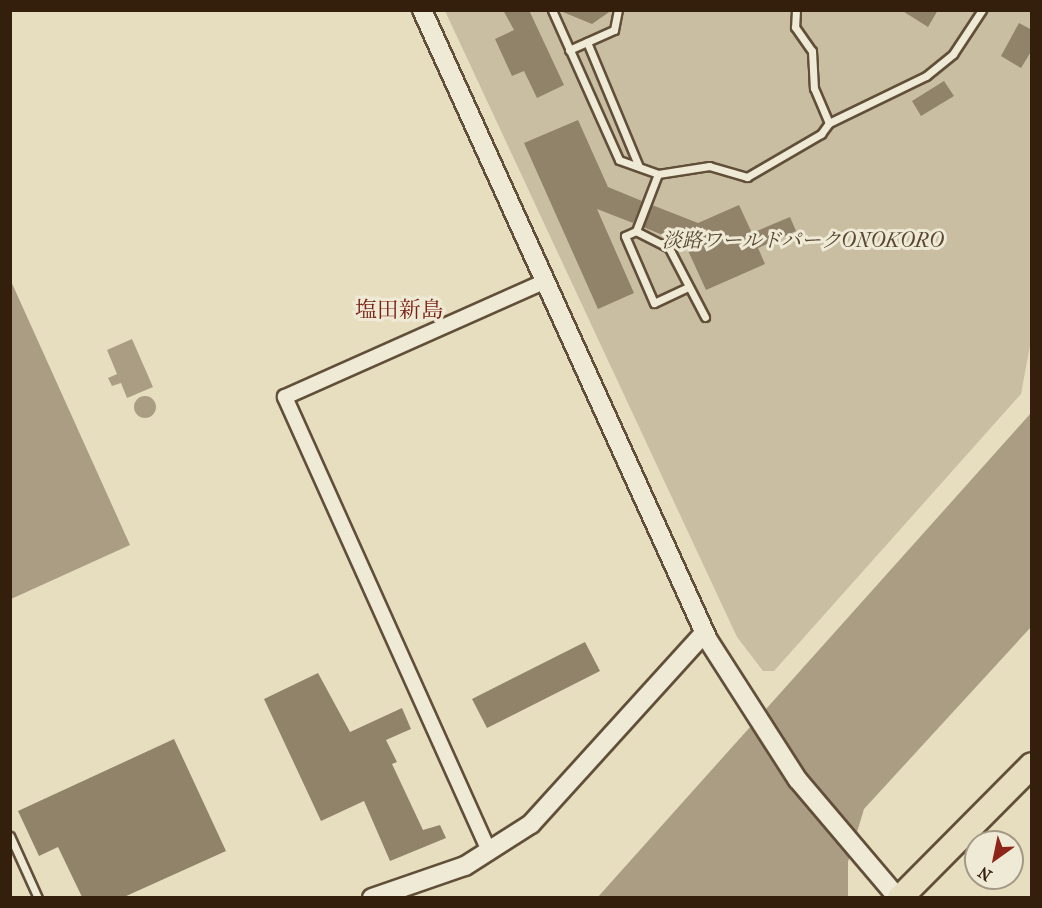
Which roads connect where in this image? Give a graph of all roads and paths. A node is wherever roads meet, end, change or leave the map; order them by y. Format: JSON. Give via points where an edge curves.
{"nodes":[{"id":1,"x":422,"y":10,"type":"edge"},
{"id":2,"x":552,"y":10,"type":"edge"},
{"id":3,"x":618,"y":10,"type":"edge"},
{"id":4,"x":796,"y":10,"type":"edge"},
{"id":5,"x":982,"y":10,"type":"edge"},
{"id":6,"x":587,"y":42,"type":"junction"},
{"id":7,"x":569,"y":50,"type":"junction"},
{"id":8,"x":829,"y":123,"type":"junction"},
{"id":9,"x":639,"y":167,"type":"junction"},
{"id":10,"x":658,"y":174,"type":"junction"},
{"id":11,"x":636,"y":231,"type":"junction"},
{"id":12,"x":545,"y":281,"type":"junction"},
{"id":13,"x":689,"y":287,"type":"junction"},
{"id":14,"x":705,"y":317,"type":"dead end"},
{"id":15,"x":704,"y":633,"type":"junction"},
{"id":16,"x":1032,"y":765,"type":"edge"},
{"id":17,"x":10,"y":836,"type":"edge"},
{"id":18,"x":489,"y":851,"type":"junction"},
{"id":19,"x":38,"y":897,"type":"edge"},
{"id":20,"x":372,"y":897,"type":"edge"},
{"id":21,"x":899,"y":897,"type":"edge"}],
"edges":[{"from":1,"to":12,"type":"street"},
{"from":2,"to":7,"type":"lane"},
{"from":3,"to":6,"type":"lane","via":[[614,30]]},
{"from":4,"to":8,"type":"lane","via":[[795,27],[812,51],[814,88]]},
{"from":5,"to":8,"type":"lane","via":[[953,54],[926,76]]},
{"from":6,"to":7,"type":"lane"},
{"from":6,"to":9,"type":"lane"},
{"from":7,"to":9,"type":"lane","via":[[619,160]]},
{"from":8,"to":10,"type":"lane","via":[[821,134],[747,177],[709,166]]},
{"from":9,"to":10,"type":"lane"},
{"from":10,"to":11,"type":"lane"},
{"from":11,"to":13,"type":"lane","via":[[669,248]]},
{"from":11,"to":13,"type":"lane","via":[[625,236],[654,303]]},
{"from":12,"to":15,"type":"street"},
{"from":12,"to":18,"type":"street","via":[[285,398]]},
{"from":13,"to":14,"type":"lane"},
{"from":15,"to":18,"type":"street","via":[[548,808]]},
{"from":15,"to":21,"type":"street","via":[[798,780]]},
{"from":16,"to":21,"type":"highway"},
{"from":17,"to":19,"type":"lane"},
{"from":18,"to":20,"type":"street","via":[[435,879]]}]}
